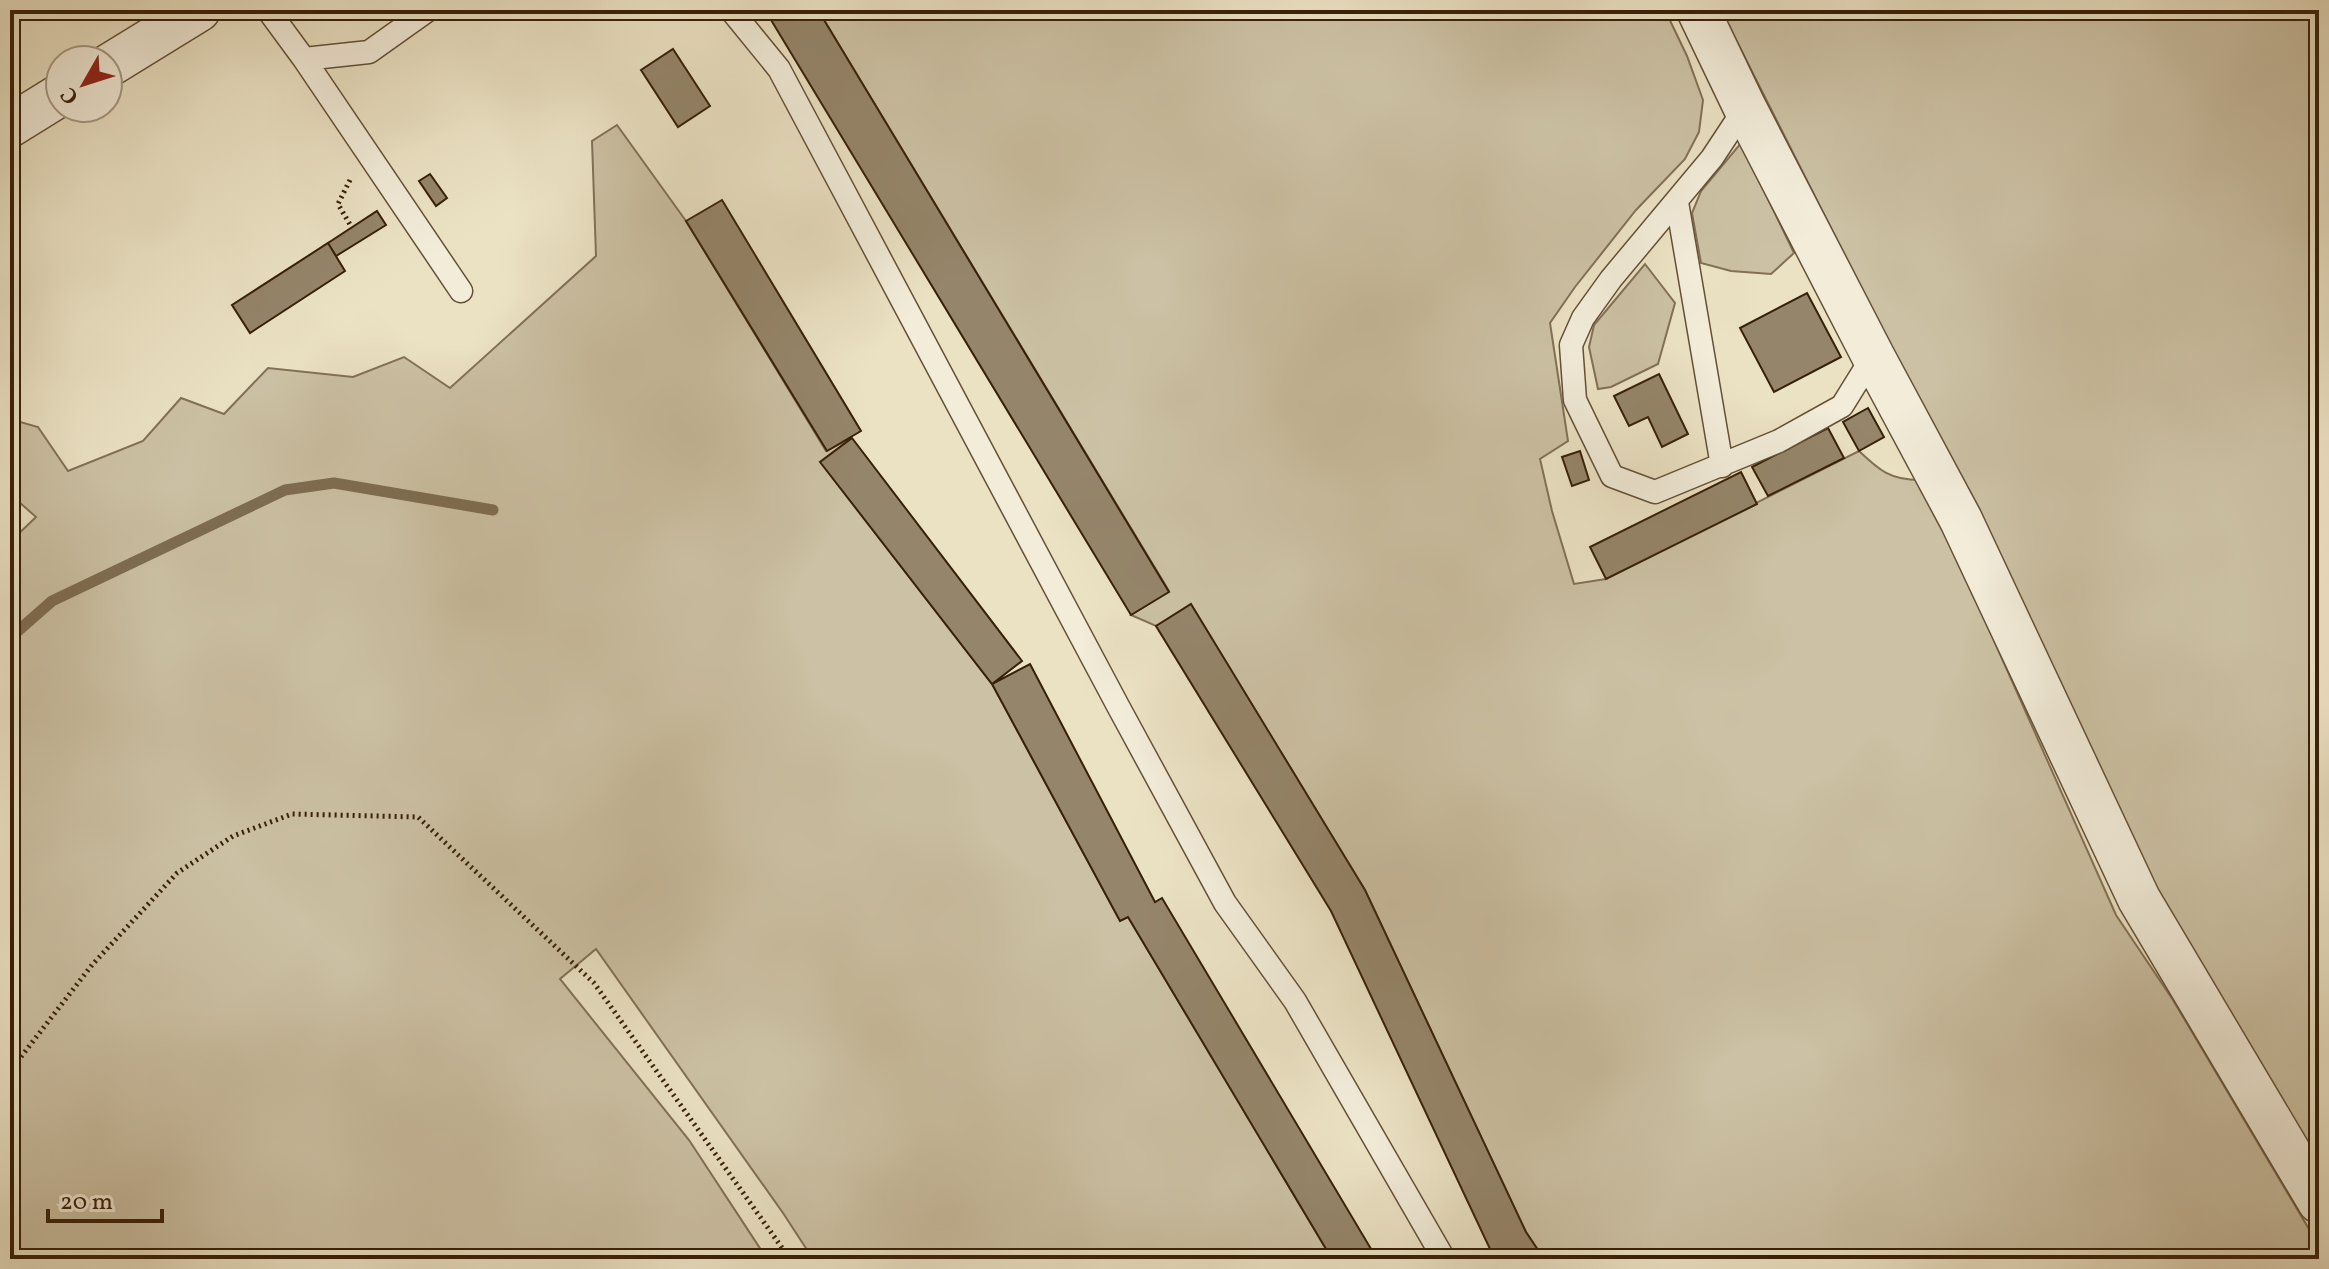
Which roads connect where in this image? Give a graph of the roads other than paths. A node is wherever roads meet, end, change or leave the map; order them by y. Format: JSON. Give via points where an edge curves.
{"nodes":[{"id":1,"x":199,"y":10,"type":"edge"},
{"id":2,"x":268,"y":10,"type":"edge"},
{"id":3,"x":428,"y":10,"type":"edge"},
{"id":4,"x":731,"y":10,"type":"edge"},
{"id":5,"x":1698,"y":10,"type":"edge"},
{"id":6,"x":124,"y":56,"type":"edge"},
{"id":7,"x":304,"y":59,"type":"junction"},
{"id":8,"x":44,"y":105,"type":"edge"},
{"id":9,"x":1745,"y":108,"type":"junction"},
{"id":10,"x":10,"y":126,"type":"edge"},
{"id":11,"x":1677,"y":202,"type":"junction"},
{"id":12,"x":461,"y":291,"type":"dead end"},
{"id":13,"x":1873,"y":356,"type":"junction"},
{"id":14,"x":1722,"y":466,"type":"junction"},
{"id":15,"x":2319,"y":1202,"type":"edge"},
{"id":16,"x":1444,"y":1259,"type":"edge"}],
"edges":[{"from":1,"to":6,"type":"street"},
{"from":2,"to":7,"type":"lane"},
{"from":3,"to":7,"type":"lane","via":[[369,52]]},
{"from":4,"to":16,"type":"lane","via":[[779,69],[1225,903],[1295,1001]]},
{"from":5,"to":9,"type":"street"},
{"from":7,"to":12,"type":"lane"},
{"from":8,"to":10,"type":"street"},
{"from":9,"to":11,"type":"lane"},
{"from":9,"to":13,"type":"street"},
{"from":11,"to":14,"type":"lane"},
{"from":11,"to":14,"type":"lane","via":[[1583,318],[1571,345],[1575,400],[1612,476],[1655,492]]},
{"from":13,"to":14,"type":"lane","via":[[1842,406]]},
{"from":13,"to":15,"type":"street","via":[[1961,520],[2139,899]]}]}
